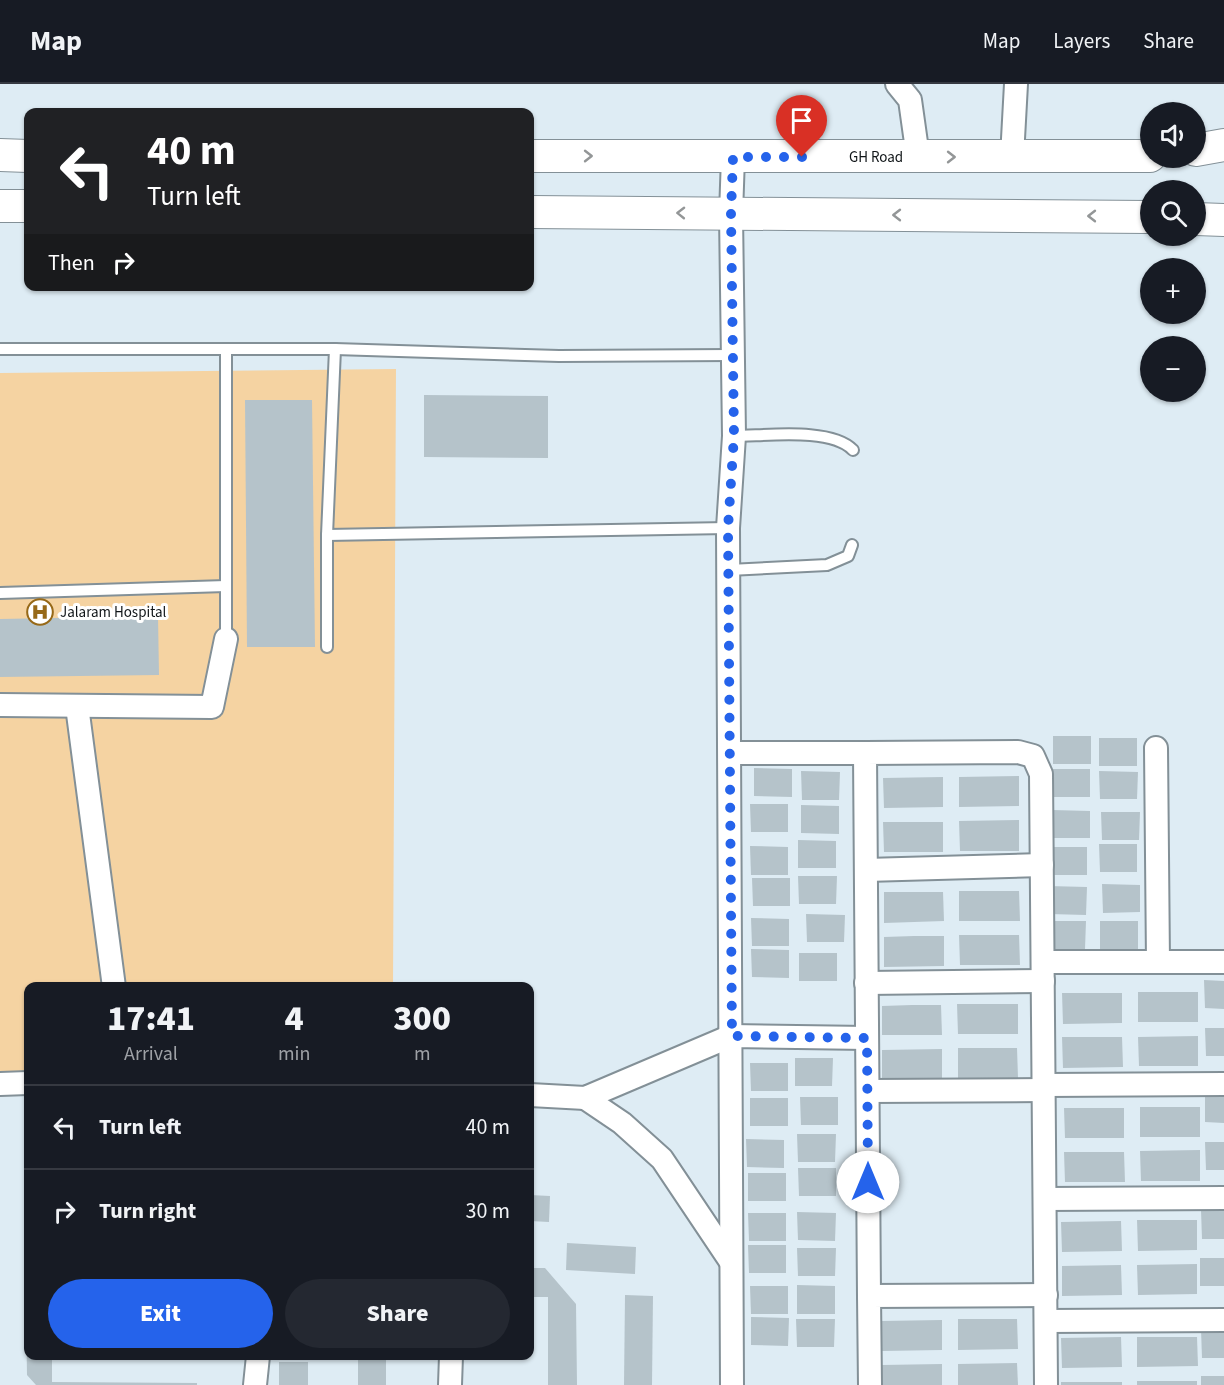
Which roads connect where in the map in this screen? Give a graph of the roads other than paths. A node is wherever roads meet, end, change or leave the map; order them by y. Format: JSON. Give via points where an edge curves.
{"nodes":[{"id":1,"x":897,"y":84,"type":"edge"},
{"id":2,"x":1016,"y":84,"type":"edge"},
{"id":3,"x":1224,"y":145,"type":"edge"},
{"id":4,"x":1206,"y":148,"type":"edge"},
{"id":5,"x":0,"y":155,"type":"edge"},
{"id":6,"x":24,"y":156,"type":"edge"},
{"id":7,"x":534,"y":156,"type":"edge"},
{"id":8,"x":1140,"y":156,"type":"edge"},
{"id":9,"x":733,"y":157,"type":"junction"},
{"id":10,"x":918,"y":157,"type":"junction"},
{"id":11,"x":1012,"y":157,"type":"junction"},
{"id":12,"x":0,"y":206,"type":"edge"},
{"id":13,"x":24,"y":206,"type":"edge"},
{"id":14,"x":534,"y":212,"type":"edge"},
{"id":15,"x":731,"y":214,"type":"junction"},
{"id":16,"x":1140,"y":217,"type":"edge"},
{"id":17,"x":1206,"y":219,"type":"edge"},
{"id":18,"x":1224,"y":220,"type":"edge"},
{"id":19,"x":0,"y":349,"type":"edge"},
{"id":20,"x":226,"y":349,"type":"junction"},
{"id":21,"x":335,"y":349,"type":"junction"},
{"id":22,"x":732,"y":355,"type":"junction"},
{"id":23,"x":734,"y":436,"type":"junction"},
{"id":24,"x":853,"y":450,"type":"dead end"},
{"id":25,"x":728,"y":528,"type":"junction"},
{"id":26,"x":327,"y":535,"type":"junction"},
{"id":27,"x":852,"y":545,"type":"dead end"},
{"id":28,"x":729,"y":570,"type":"junction"},
{"id":29,"x":226,"y":586,"type":"junction"},
{"id":30,"x":0,"y":593,"type":"edge"},
{"id":31,"x":226,"y":639,"type":"joint"},
{"id":32,"x":327,"y":647,"type":"dead end"},
{"id":33,"x":0,"y":705,"type":"edge"},
{"id":34,"x":77,"y":706,"type":"junction"},
{"id":35,"x":1156,"y":748,"type":"dead end"},
{"id":36,"x":731,"y":753,"type":"junction"},
{"id":37,"x":865,"y":753,"type":"junction"},
{"id":38,"x":1042,"y":865,"type":"junction"},
{"id":39,"x":866,"y":870,"type":"junction"},
{"id":40,"x":1158,"y":962,"type":"junction"},
{"id":41,"x":1224,"y":962,"type":"edge"},
{"id":42,"x":1043,"y":972,"type":"junction"},
{"id":43,"x":113,"y":982,"type":"edge"},
{"id":44,"x":866,"y":983,"type":"junction"},
{"id":45,"x":732,"y":1036,"type":"junction"},
{"id":46,"x":867,"y":1038,"type":"junction"},
{"id":47,"x":24,"y":1083,"type":"edge"},
{"id":48,"x":0,"y":1084,"type":"edge"},
{"id":49,"x":1224,"y":1084,"type":"edge"},
{"id":50,"x":1044,"y":1087,"type":"junction"},
{"id":51,"x":868,"y":1090,"type":"junction"},
{"id":52,"x":534,"y":1095,"type":"edge"},
{"id":53,"x":585,"y":1098,"type":"junction"},
{"id":54,"x":1224,"y":1198,"type":"edge"},
{"id":55,"x":1045,"y":1199,"type":"junction"},
{"id":56,"x":731,"y":1262,"type":"junction"},
{"id":57,"x":1046,"y":1295,"type":"junction"},
{"id":58,"x":869,"y":1296,"type":"junction"},
{"id":59,"x":1224,"y":1320,"type":"edge"},
{"id":60,"x":1046,"y":1321,"type":"junction"},
{"id":61,"x":258,"y":1360,"type":"edge"},
{"id":62,"x":452,"y":1360,"type":"edge"},
{"id":63,"x":255,"y":1385,"type":"edge"},
{"id":64,"x":450,"y":1385,"type":"edge"},
{"id":65,"x":732,"y":1385,"type":"edge"},
{"id":66,"x":870,"y":1385,"type":"edge"},
{"id":67,"x":1046,"y":1385,"type":"edge"}],
"edges":[{"from":1,"to":10,"type":"street","via":[[910,100]]},
{"from":2,"to":11,"type":"street"},
{"from":3,"to":4,"type":"main road"},
{"from":5,"to":6,"type":"main road"},
{"from":7,"to":9,"type":"main road","name":"GH Road","one_way":true},
{"from":8,"to":11,"type":"main road","name":"GH Road"},
{"from":9,"to":10,"type":"main road","name":"GH Road"},
{"from":9,"to":15,"type":"street"},
{"from":10,"to":11,"type":"main road","name":"GH Road","one_way":true},
{"from":12,"to":13,"type":"main road"},
{"from":15,"to":14,"type":"main road","one_way":true},
{"from":16,"to":15,"type":"main road","one_way":true},
{"from":15,"to":22,"type":"street"},
{"from":17,"to":18,"type":"main road"},
{"from":19,"to":20,"type":"lane"},
{"from":20,"to":21,"type":"lane"},
{"from":20,"to":29,"type":"lane"},
{"from":21,"to":22,"type":"lane","via":[[559,356]]},
{"from":21,"to":26,"type":"lane"},
{"from":22,"to":23,"type":"street"},
{"from":23,"to":24,"type":"lane","via":[[826,436]]},
{"from":23,"to":25,"type":"street"},
{"from":25,"to":26,"type":"lane"},
{"from":25,"to":28,"type":"street"},
{"from":26,"to":32,"type":"lane"},
{"from":27,"to":28,"type":"lane","via":[[848,556],[827,565]]},
{"from":28,"to":36,"type":"street"},
{"from":29,"to":30,"type":"lane"},
{"from":29,"to":31,"type":"lane"},
{"from":31,"to":34,"type":"street","via":[[213,707]]},
{"from":33,"to":34,"type":"street"},
{"from":34,"to":43,"type":"street"},
{"from":35,"to":40,"type":"street"},
{"from":36,"to":37,"type":"street"},
{"from":36,"to":45,"type":"street"},
{"from":37,"to":38,"type":"street","via":[[1018,752],[1033,756],[1041,774]]},
{"from":37,"to":39,"type":"street"},
{"from":38,"to":39,"type":"street"},
{"from":38,"to":42,"type":"street"},
{"from":39,"to":44,"type":"street"},
{"from":40,"to":41,"type":"street"},
{"from":40,"to":42,"type":"street"},
{"from":42,"to":44,"type":"street"},
{"from":42,"to":50,"type":"street"},
{"from":44,"to":46,"type":"street"},
{"from":45,"to":46,"type":"street"},
{"from":45,"to":53,"type":"street"},
{"from":45,"to":56,"type":"street"},
{"from":46,"to":51,"type":"street"},
{"from":47,"to":48,"type":"street"},
{"from":49,"to":50,"type":"street"},
{"from":50,"to":51,"type":"street"},
{"from":50,"to":55,"type":"street"},
{"from":51,"to":58,"type":"street"},
{"from":52,"to":53,"type":"street"},
{"from":53,"to":56,"type":"street","via":[[662,1159]]},
{"from":54,"to":55,"type":"street"},
{"from":55,"to":57,"type":"street"},
{"from":56,"to":65,"type":"street"},
{"from":57,"to":58,"type":"street"},
{"from":57,"to":60,"type":"street"},
{"from":58,"to":66,"type":"street"},
{"from":59,"to":60,"type":"street"},
{"from":60,"to":67,"type":"street"},
{"from":61,"to":63,"type":"street"},
{"from":62,"to":64,"type":"street"}]}
